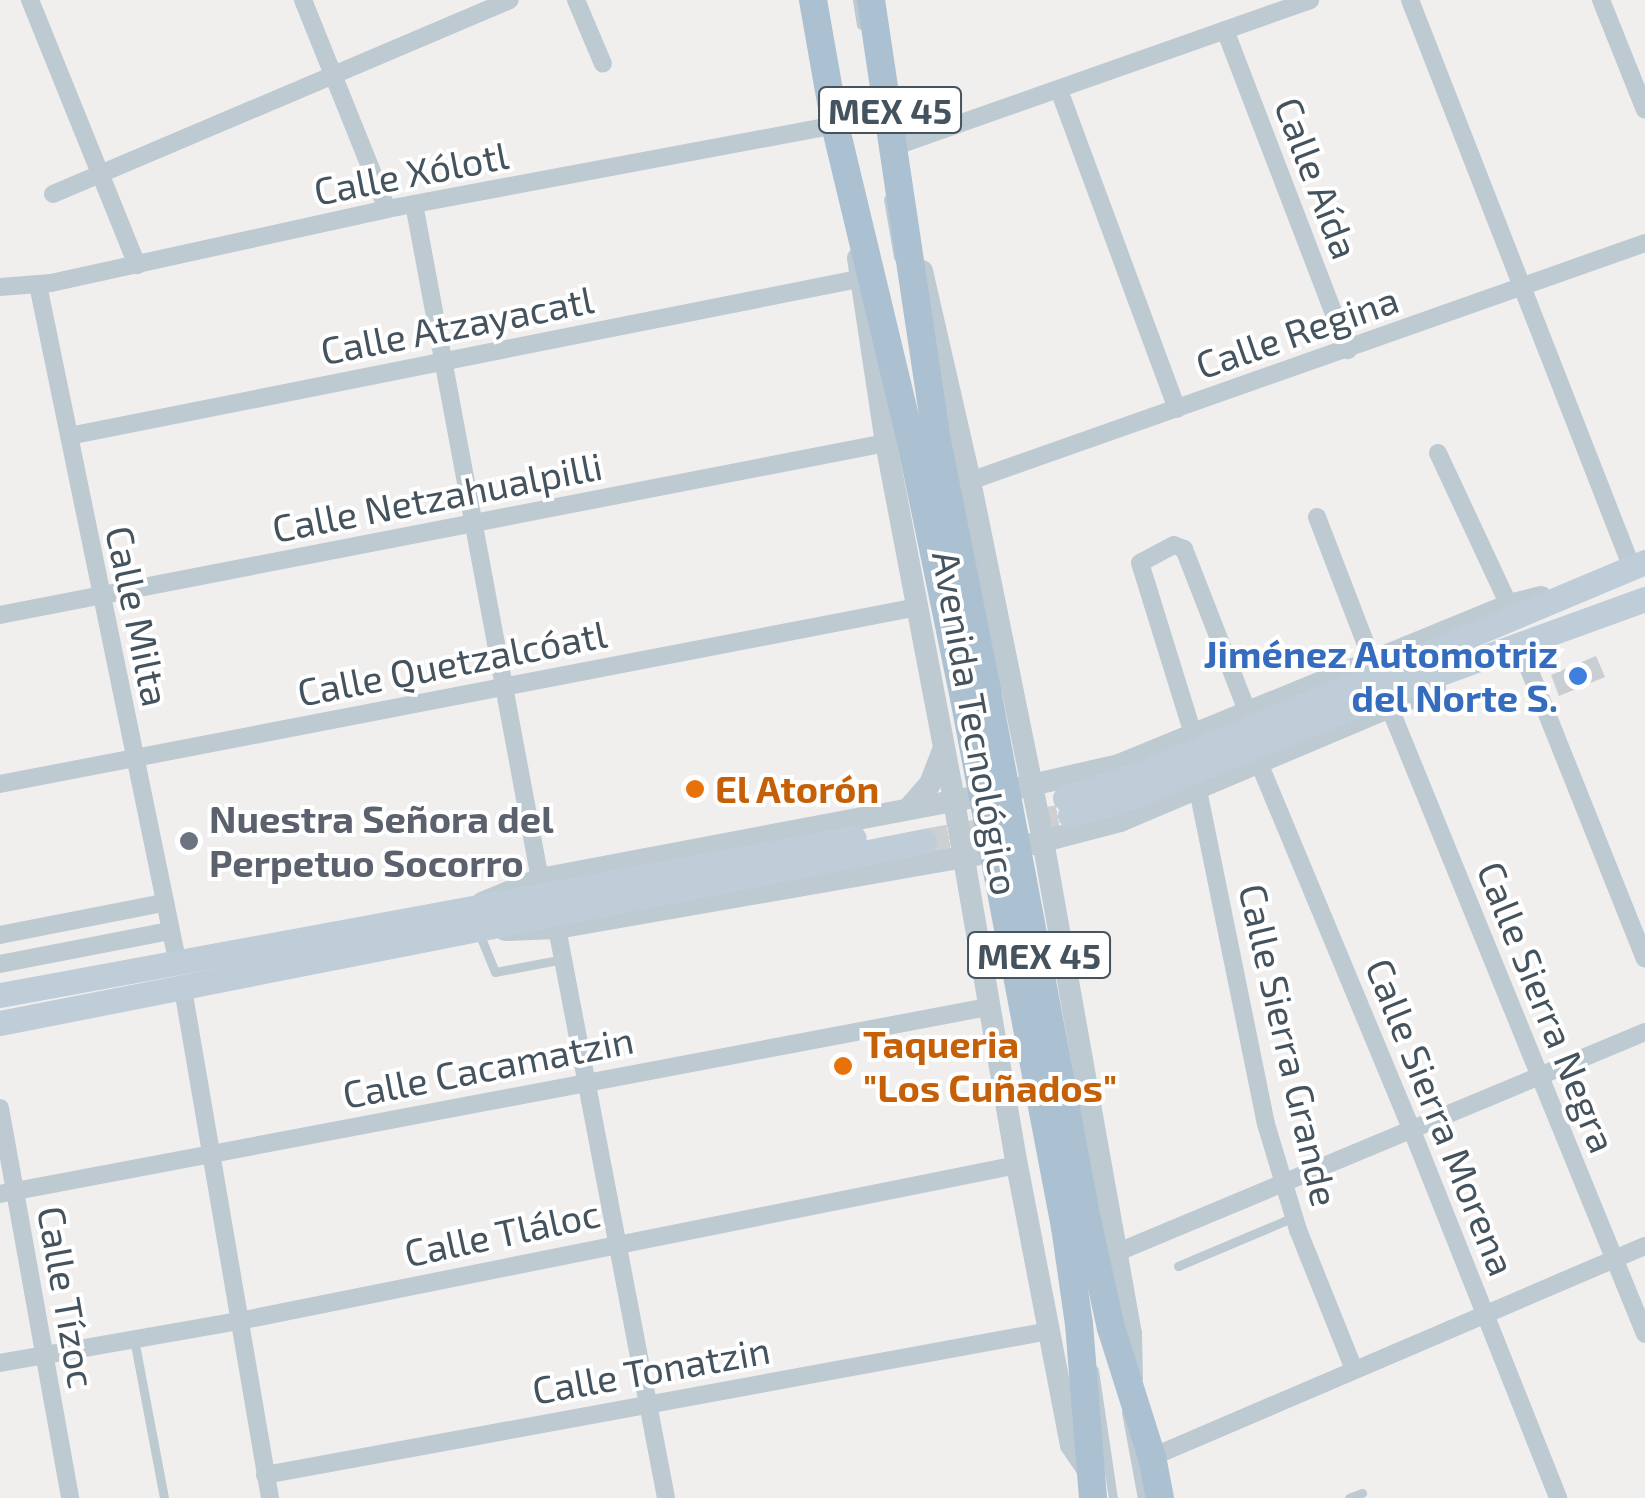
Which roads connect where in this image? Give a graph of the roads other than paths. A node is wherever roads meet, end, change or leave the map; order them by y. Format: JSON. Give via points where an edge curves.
{"nodes":[{"id":1,"x":30,"y":0,"type":"edge"},
{"id":2,"x":303,"y":0,"type":"edge"},
{"id":3,"x":509,"y":0,"type":"edge"},
{"id":4,"x":576,"y":0,"type":"edge"},
{"id":5,"x":813,"y":0,"type":"edge"},
{"id":6,"x":825,"y":0,"type":"edge"},
{"id":7,"x":856,"y":0,"type":"edge"},
{"id":8,"x":871,"y":0,"type":"edge"},
{"id":9,"x":1310,"y":0,"type":"edge"},
{"id":10,"x":1410,"y":0,"type":"edge"},
{"id":11,"x":1600,"y":0,"type":"edge"},
{"id":12,"x":1225,"y":30,"type":"junction"},
{"id":13,"x":603,"y":64,"type":"dead end"},
{"id":14,"x":334,"y":72,"type":"junction"},
{"id":15,"x":842,"y":88,"type":"dead end"},
{"id":16,"x":1058,"y":90,"type":"junction"},
{"id":17,"x":1645,"y":110,"type":"edge"},
{"id":18,"x":843,"y":131,"type":"junction"},
{"id":19,"x":896,"y":146,"type":"junction"},
{"id":20,"x":103,"y":172,"type":"junction"},
{"id":21,"x":53,"y":194,"type":"dead end"},
{"id":22,"x":414,"y":204,"type":"junction"},
{"id":23,"x":387,"y":209,"type":"junction"},
{"id":24,"x":905,"y":221,"type":"junction"},
{"id":25,"x":1645,"y":243,"type":"edge"},
{"id":26,"x":138,"y":265,"type":"junction"},
{"id":27,"x":865,"y":272,"type":"junction"},
{"id":28,"x":38,"y":284,"type":"junction"},
{"id":29,"x":1521,"y":286,"type":"junction"},
{"id":30,"x":0,"y":288,"type":"edge"},
{"id":31,"x":914,"y":302,"type":"junction"},
{"id":32,"x":1348,"y":350,"type":"junction"},
{"id":33,"x":444,"y":360,"type":"junction"},
{"id":34,"x":1177,"y":409,"type":"junction"},
{"id":35,"x":69,"y":436,"type":"junction"},
{"id":36,"x":911,"y":444,"type":"junction"},
{"id":37,"x":1438,"y":453,"type":"dead end"},
{"id":38,"x":970,"y":481,"type":"junction"},
{"id":39,"x":1317,"y":517,"type":"dead end"},
{"id":40,"x":476,"y":522,"type":"junction"},
{"id":41,"x":1638,"y":565,"type":"edge"},
{"id":42,"x":100,"y":595,"type":"junction"},
{"id":43,"x":1559,"y":598,"type":"junction"},
{"id":44,"x":1645,"y":599,"type":"edge"},
{"id":45,"x":1509,"y":605,"type":"junction"},
{"id":46,"x":917,"y":607,"type":"junction"},
{"id":47,"x":0,"y":615,"type":"edge"},
{"id":48,"x":1572,"y":625,"type":"junction"},
{"id":49,"x":1522,"y":654,"type":"junction"},
{"id":50,"x":1372,"y":660,"type":"junction"},
{"id":51,"x":506,"y":686,"type":"junction"},
{"id":52,"x":1388,"y":706,"type":"junction"},
{"id":53,"x":1247,"y":711,"type":"junction"},
{"id":54,"x":1193,"y":734,"type":"junction"},
{"id":55,"x":944,"y":749,"type":"junction"},
{"id":56,"x":134,"y":759,"type":"junction"},
{"id":57,"x":1259,"y":763,"type":"junction"},
{"id":58,"x":0,"y":784,"type":"edge"},
{"id":59,"x":1031,"y":785,"type":"junction"},
{"id":60,"x":1198,"y":790,"type":"junction"},
{"id":61,"x":954,"y":801,"type":"junction"},
{"id":62,"x":918,"y":825,"type":"junction"},
{"id":63,"x":1043,"y":842,"type":"junction"},
{"id":64,"x":963,"y":857,"type":"junction"},
{"id":65,"x":540,"y":879,"type":"junction"},
{"id":66,"x":163,"y":903,"type":"junction"},
{"id":67,"x":481,"y":921,"type":"junction"},
{"id":68,"x":557,"y":928,"type":"junction"},
{"id":69,"x":168,"y":931,"type":"junction"},
{"id":70,"x":0,"y":935,"type":"edge"},
{"id":71,"x":563,"y":959,"type":"junction"},
{"id":72,"x":176,"y":960,"type":"junction"},
{"id":73,"x":1645,"y":960,"type":"edge"},
{"id":74,"x":0,"y":964,"type":"edge"},
{"id":75,"x":182,"y":989,"type":"junction"},
{"id":76,"x":0,"y":995,"type":"edge"},
{"id":77,"x":988,"y":1007,"type":"junction"},
{"id":78,"x":0,"y":1023,"type":"edge"},
{"id":79,"x":1645,"y":1032,"type":"edge"},
{"id":80,"x":1539,"y":1076,"type":"junction"},
{"id":81,"x":585,"y":1081,"type":"junction"},
{"id":82,"x":0,"y":1108,"type":"edge"},
{"id":83,"x":1412,"y":1128,"type":"junction"},
{"id":84,"x":210,"y":1154,"type":"junction"},
{"id":85,"x":1017,"y":1165,"type":"junction"},
{"id":86,"x":1282,"y":1182,"type":"junction"},
{"id":87,"x":8,"y":1192,"type":"edge"},
{"id":88,"x":1294,"y":1216,"type":"junction"},
{"id":89,"x":1076,"y":1223,"type":"junction"},
{"id":90,"x":616,"y":1243,"type":"junction"},
{"id":91,"x":1645,"y":1246,"type":"edge"},
{"id":92,"x":1118,"y":1252,"type":"junction"},
{"id":93,"x":1614,"y":1258,"type":"junction"},
{"id":94,"x":1178,"y":1266,"type":"dead end"},
{"id":95,"x":1485,"y":1311,"type":"junction"},
{"id":96,"x":239,"y":1320,"type":"junction"},
{"id":97,"x":1079,"y":1324,"type":"junction"},
{"id":98,"x":1049,"y":1331,"type":"junction"},
{"id":99,"x":1645,"y":1334,"type":"edge"},
{"id":100,"x":134,"y":1339,"type":"junction"},
{"id":101,"x":44,"y":1355,"type":"junction"},
{"id":102,"x":0,"y":1363,"type":"edge"},
{"id":103,"x":1354,"y":1367,"type":"junction"},
{"id":104,"x":1132,"y":1386,"type":"junction"},
{"id":105,"x":648,"y":1404,"type":"junction"},
{"id":106,"x":1152,"y":1457,"type":"junction"},
{"id":107,"x":265,"y":1475,"type":"junction"},
{"id":108,"x":1092,"y":1486,"type":"edge"},
{"id":109,"x":1362,"y":1493,"type":"dead end"},
{"id":110,"x":70,"y":1498,"type":"edge"},
{"id":111,"x":164,"y":1498,"type":"edge"},
{"id":112,"x":270,"y":1498,"type":"edge"},
{"id":113,"x":666,"y":1498,"type":"edge"},
{"id":114,"x":1113,"y":1498,"type":"edge"},
{"id":115,"x":1142,"y":1498,"type":"edge"},
{"id":116,"x":1160,"y":1498,"type":"edge"},
{"id":117,"x":1350,"y":1498,"type":"edge"},
{"id":118,"x":1558,"y":1498,"type":"edge"}],
"edges":[{"from":1,"to":20,"type":"street"},
{"from":2,"to":14,"type":"street"},
{"from":3,"to":14,"type":"street"},
{"from":4,"to":13,"type":"street"},
{"from":5,"to":18,"type":"main road","name":"Avenida Tecnológico","number":"MEX 45"},
{"from":6,"to":15,"type":"lane"},
{"from":7,"to":31,"type":"lane","via":[[883,146],[891,239]]},
{"from":8,"to":19,"type":"main road","name":"Avenida Tecnológico","number":"MEX 45"},
{"from":9,"to":12,"type":"street"},
{"from":10,"to":29,"type":"street"},
{"from":11,"to":17,"type":"street"},
{"from":12,"to":16,"type":"street"},
{"from":12,"to":32,"type":"street","name":"Calle Aída"},
{"from":14,"to":20,"type":"street"},
{"from":14,"to":23,"type":"street"},
{"from":16,"to":19,"type":"street"},
{"from":16,"to":34,"type":"street"},
{"from":18,"to":22,"type":"street","name":"Calle Xólotl"},
{"from":18,"to":27,"type":"main road","name":"Avenida Tecnológico","number":"MEX 45"},
{"from":18,"to":27,"type":"lane","via":[[872,228]]},
{"from":19,"to":24,"type":"main road","name":"Avenida Tecnológico","number":"MEX 45"},
{"from":20,"to":21,"type":"street"},
{"from":20,"to":26,"type":"street"},
{"from":22,"to":23,"type":"street","name":"Calle Xólotl"},
{"from":22,"to":33,"type":"street"},
{"from":23,"to":26,"type":"street","name":"Calle Xólotl"},
{"from":24,"to":31,"type":"main road","name":"Avenida Tecnológico","number":"MEX 45"},
{"from":24,"to":38,"type":"street","name":"Avenida Tecnológico","via":[[931,303]]},
{"from":25,"to":29,"type":"street","name":"Calle Regina"},
{"from":26,"to":28,"type":"street","name":"Calle Xólotl"},
{"from":27,"to":33,"type":"street","name":"Calle Atzayacatl"},
{"from":27,"to":36,"type":"main road","name":"Avenida Tecnológico","number":"MEX 45"},
{"from":28,"to":30,"type":"street","name":"Calle Xólotl"},
{"from":28,"to":35,"type":"street","name":"Calle Milta"},
{"from":29,"to":32,"type":"street","name":"Calle Regina"},
{"from":29,"to":41,"type":"street"},
{"from":31,"to":36,"type":"main road","name":"Avenida Tecnológico","number":"MEX 45"},
{"from":32,"to":34,"type":"street","name":"Calle Regina"},
{"from":33,"to":35,"type":"street","name":"Calle Atzayacatl"},
{"from":33,"to":40,"type":"street"},
{"from":34,"to":38,"type":"street","name":"Calle Regina"},
{"from":35,"to":42,"type":"street","name":"Calle Milta"},
{"from":36,"to":40,"type":"street","name":"Calle Netzahualpilli"},
{"from":36,"to":46,"type":"street","name":"Avenida Tecnológico"},
{"from":36,"to":89,"type":"main road","name":"Avenida Tecnológico","number":"MEX 45","bridge":true},
{"from":37,"to":45,"type":"street"},
{"from":38,"to":59,"type":"street","name":"Avenida Tecnológico"},
{"from":39,"to":50,"type":"street"},
{"from":40,"to":42,"type":"street","name":"Calle Netzahualpilli"},
{"from":40,"to":51,"type":"street"},
{"from":41,"to":43,"type":"main road"},
{"from":42,"to":47,"type":"street","name":"Calle Netzahualpilli"},
{"from":42,"to":56,"type":"street","name":"Calle Milta"},
{"from":43,"to":45,"type":"street"},
{"from":43,"to":48,"type":"main road","via":[[1068,807],[1129,798],[1391,690]]},
{"from":44,"to":48,"type":"main road"},
{"from":45,"to":50,"type":"street"},
{"from":46,"to":51,"type":"street","name":"Calle Quetzalcóatl"},
{"from":46,"to":55,"type":"street","name":"Avenida Tecnológico"},
{"from":48,"to":49,"type":"street"},
{"from":49,"to":52,"type":"street"},
{"from":49,"to":73,"type":"street"},
{"from":50,"to":53,"type":"street"},
{"from":51,"to":56,"type":"street","name":"Calle Quetzalcóatl"},
{"from":51,"to":65,"type":"street"},
{"from":52,"to":57,"type":"street"},
{"from":52,"to":80,"type":"street","name":"Calle Sierra Negra"},
{"from":53,"to":54,"type":"street"},
{"from":53,"to":54,"type":"street","via":[[1182,546],[1142,559]]},
{"from":54,"to":59,"type":"street","via":[[1119,765]]},
{"from":55,"to":61,"type":"street","name":"Avenida Tecnológico"},
{"from":55,"to":62,"type":"street"},
{"from":56,"to":58,"type":"street","name":"Calle Quetzalcóatl"},
{"from":56,"to":66,"type":"street","name":"Calle Milta"},
{"from":57,"to":60,"type":"street"},
{"from":57,"to":83,"type":"street","name":"Calle Sierra Morena"},
{"from":59,"to":61,"type":"street"},
{"from":59,"to":63,"type":"street","name":"Avenida Tecnológico"},
{"from":60,"to":63,"type":"street","via":[[1120,822]]},
{"from":60,"to":86,"type":"street","name":"Calle Sierra Grande"},
{"from":61,"to":62,"type":"street"},
{"from":61,"to":64,"type":"street","name":"Avenida Tecnológico"},
{"from":62,"to":65,"type":"street"},
{"from":62,"to":67,"type":"main road"},
{"from":63,"to":64,"type":"street"},
{"from":63,"to":92,"type":"street","name":"Avenida Tecnológico"},
{"from":64,"to":68,"type":"street"},
{"from":64,"to":77,"type":"street","name":"Avenida Tecnológico"},
{"from":65,"to":67,"type":"street"},
{"from":66,"to":69,"type":"street","name":"Calle Milta"},
{"from":66,"to":70,"type":"street"},
{"from":67,"to":68,"type":"street"},
{"from":67,"to":71,"type":"lane","via":[[493,971]]},
{"from":67,"to":72,"type":"main road"},
{"from":67,"to":75,"type":"main road"},
{"from":68,"to":71,"type":"street"},
{"from":69,"to":72,"type":"street","name":"Calle Milta"},
{"from":69,"to":74,"type":"street"},
{"from":71,"to":81,"type":"street"},
{"from":72,"to":76,"type":"main road"},
{"from":75,"to":78,"type":"main road"},
{"from":75,"to":84,"type":"street"},
{"from":77,"to":81,"type":"street","name":"Calle Cacamatzin"},
{"from":77,"to":85,"type":"street","name":"Avenida Tecnológico"},
{"from":79,"to":80,"type":"street"},
{"from":80,"to":83,"type":"street"},
{"from":80,"to":93,"type":"street","name":"Calle Sierra Negra"},
{"from":81,"to":84,"type":"street","name":"Calle Cacamatzin"},
{"from":81,"to":90,"type":"street"},
{"from":82,"to":87,"type":"street","name":"Calle Tízoc"},
{"from":83,"to":86,"type":"street"},
{"from":83,"to":95,"type":"street","name":"Calle Sierra Morena"},
{"from":84,"to":87,"type":"street","name":"Calle Cacamatzin"},
{"from":84,"to":96,"type":"street"},
{"from":85,"to":90,"type":"street","name":"Calle Tláloc"},
{"from":85,"to":98,"type":"street","name":"Avenida Tecnológico"},
{"from":86,"to":88,"type":"street","name":"Calle Sierra Grande"},
{"from":86,"to":92,"type":"street"},
{"from":87,"to":101,"type":"street","name":"Calle Tízoc"},
{"from":88,"to":94,"type":"lane"},
{"from":88,"to":103,"type":"street","name":"Calle Sierra Grande"},
{"from":89,"to":97,"type":"main road","name":"Avenida Tecnológico","number":"MEX 45"},
{"from":89,"to":104,"type":"main road","name":"Avenida Tecnológico","number":"MEX 45"},
{"from":90,"to":96,"type":"street","name":"Calle Tláloc"},
{"from":90,"to":105,"type":"street"},
{"from":91,"to":93,"type":"street"},
{"from":92,"to":104,"type":"street","name":"Avenida Tecnológico","via":[[1132,1334]]},
{"from":93,"to":95,"type":"street"},
{"from":93,"to":99,"type":"street","name":"Calle Sierra Negra"},
{"from":95,"to":103,"type":"street"},
{"from":95,"to":118,"type":"street","name":"Calle Sierra Morena"},
{"from":96,"to":100,"type":"street","name":"Calle Tláloc"},
{"from":96,"to":107,"type":"street"},
{"from":97,"to":108,"type":"main road","name":"Avenida Tecnológico","number":"MEX 45"},
{"from":97,"to":114,"type":"lane","via":[[1100,1388]]},
{"from":98,"to":105,"type":"street","name":"Calle Tonatzin"},
{"from":98,"to":108,"type":"street","name":"Avenida Tecnológico","via":[[1071,1444]]},
{"from":100,"to":101,"type":"street","name":"Calle Tláloc"},
{"from":100,"to":111,"type":"lane"},
{"from":101,"to":102,"type":"street","name":"Calle Tláloc"},
{"from":101,"to":110,"type":"street","name":"Calle Tízoc"},
{"from":103,"to":106,"type":"street"},
{"from":104,"to":106,"type":"main road","name":"Avenida Tecnológico","number":"MEX 45"},
{"from":104,"to":115,"type":"lane","via":[[1126,1416]]},
{"from":105,"to":107,"type":"street","name":"Calle Tonatzin"},
{"from":105,"to":113,"type":"street"},
{"from":106,"to":116,"type":"main road","name":"Avenida Tecnológico","number":"MEX 45"},
{"from":107,"to":112,"type":"street"},
{"from":109,"to":117,"type":"lane"}]}
